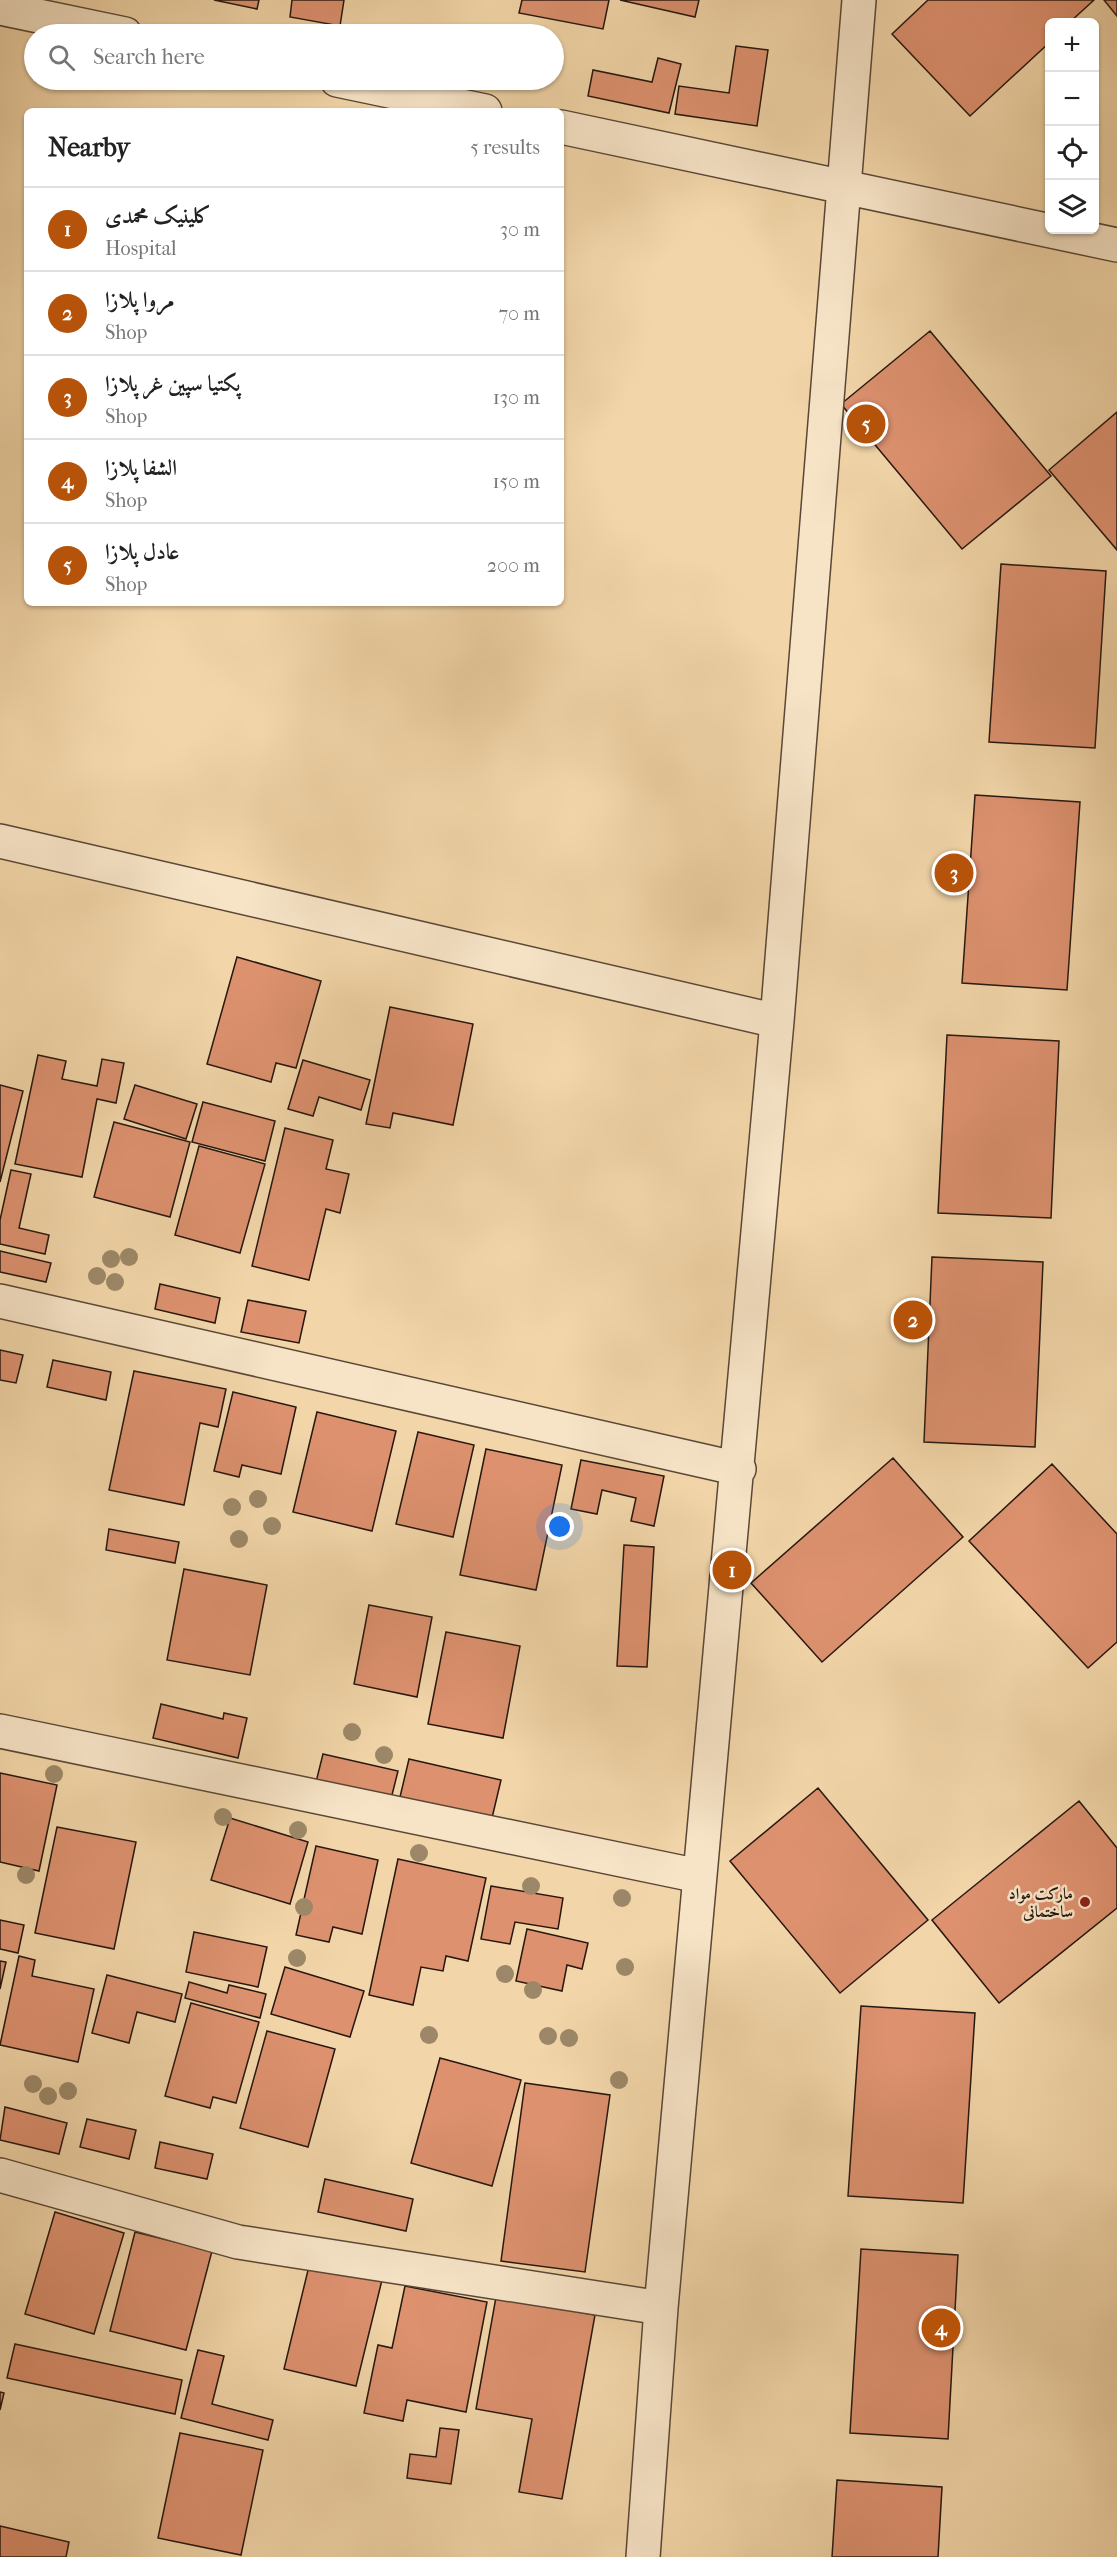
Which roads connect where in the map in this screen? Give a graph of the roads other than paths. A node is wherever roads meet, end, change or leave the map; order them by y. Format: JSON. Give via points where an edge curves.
{"nodes":[{"id":1,"x":859,"y":0,"type":"edge"},
{"id":2,"x":0,"y":8,"type":"edge"},
{"id":3,"x":77,"y":24,"type":"edge"},
{"id":4,"x":385,"y":90,"type":"edge"},
{"id":5,"x":471,"y":108,"type":"edge"},
{"id":6,"x":564,"y":128,"type":"edge"},
{"id":7,"x":844,"y":187,"type":"junction"},
{"id":8,"x":1117,"y":245,"type":"edge"},
{"id":9,"x":0,"y":841,"type":"edge"},
{"id":10,"x":777,"y":1021,"type":"junction"},
{"id":11,"x":0,"y":1301,"type":"edge"},
{"id":12,"x":738,"y":1469,"type":"junction"},
{"id":13,"x":0,"y":1731,"type":"edge"},
{"id":14,"x":699,"y":1876,"type":"junction"},
{"id":15,"x":0,"y":2175,"type":"edge"},
{"id":16,"x":661,"y":2308,"type":"junction"},
{"id":17,"x":643,"y":2557,"type":"edge"}],
"edges":[{"from":1,"to":7,"type":"street"},
{"from":2,"to":3,"type":"street"},
{"from":4,"to":5,"type":"street"},
{"from":6,"to":7,"type":"street"},
{"from":7,"to":8,"type":"street"},
{"from":7,"to":10,"type":"street"},
{"from":9,"to":10,"type":"street"},
{"from":10,"to":12,"type":"street"},
{"from":11,"to":12,"type":"street"},
{"from":12,"to":14,"type":"street"},
{"from":13,"to":14,"type":"street"},
{"from":14,"to":16,"type":"street"},
{"from":15,"to":16,"type":"street","via":[[238,2242]]},
{"from":16,"to":17,"type":"street"}]}
